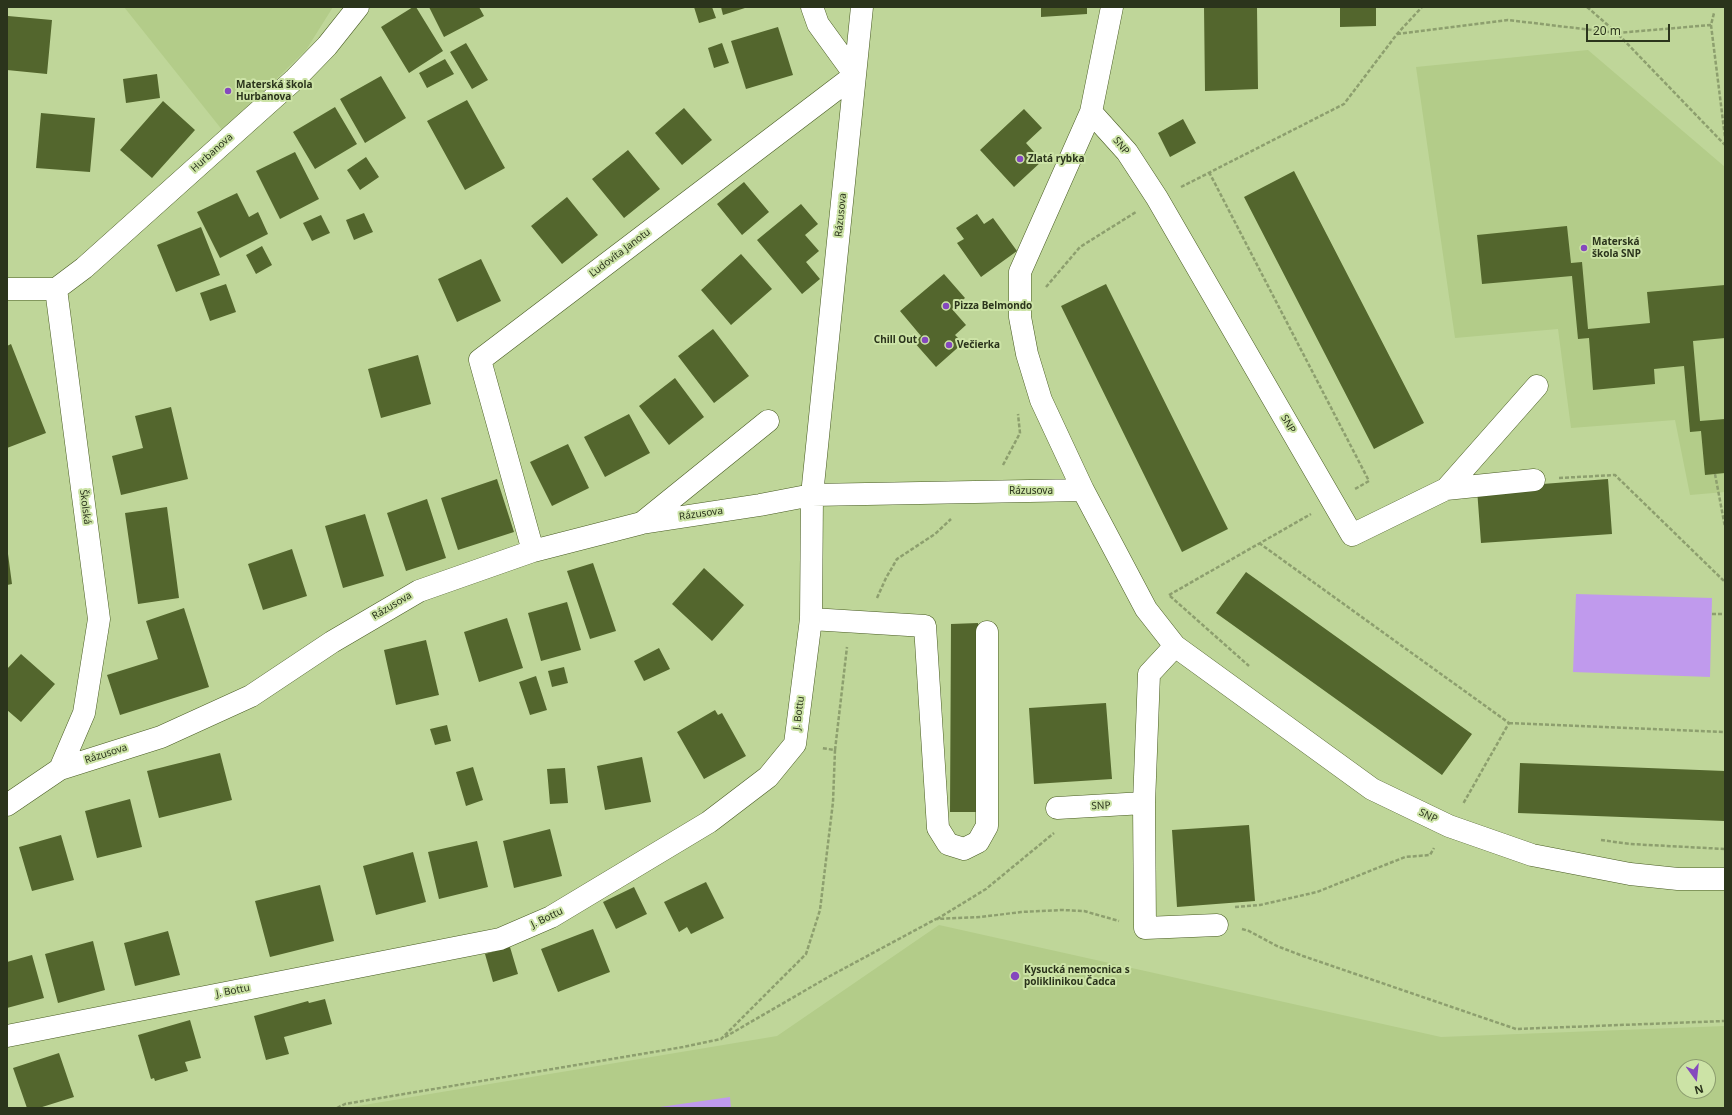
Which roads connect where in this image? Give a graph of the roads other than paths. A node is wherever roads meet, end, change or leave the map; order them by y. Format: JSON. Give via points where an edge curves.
{"nodes":[{"id":1,"x":358,"y":7,"type":"edge"},
{"id":2,"x":812,"y":7,"type":"edge"},
{"id":3,"x":862,"y":7,"type":"edge"},
{"id":4,"x":1112,"y":7,"type":"edge"},
{"id":5,"x":855,"y":75,"type":"junction"},
{"id":6,"x":1091,"y":112,"type":"junction"},
{"id":7,"x":7,"y":289,"type":"edge"},
{"id":8,"x":56,"y":289,"type":"junction"},
{"id":9,"x":1537,"y":386,"type":"dead end"},
{"id":10,"x":768,"y":421,"type":"dead end"},
{"id":11,"x":1534,"y":480,"type":"road end"},
{"id":12,"x":1446,"y":489,"type":"junction"},
{"id":13,"x":1083,"y":490,"type":"junction"},
{"id":14,"x":812,"y":495,"type":"junction"},
{"id":15,"x":642,"y":523,"type":"junction"},
{"id":16,"x":532,"y":551,"type":"junction"},
{"id":17,"x":811,"y":619,"type":"junction"},
{"id":18,"x":988,"y":632,"type":"dead end"},
{"id":19,"x":1175,"y":646,"type":"junction"},
{"id":20,"x":60,"y":769,"type":"junction"},
{"id":21,"x":1144,"y":804,"type":"junction"},
{"id":22,"x":7,"y":805,"type":"edge"},
{"id":23,"x":1057,"y":808,"type":"dead end"},
{"id":24,"x":1725,"y":879,"type":"edge"},
{"id":25,"x":1217,"y":925,"type":"road end"},
{"id":26,"x":7,"y":1036,"type":"edge"}],
"edges":[{"from":1,"to":8,"type":"street","name":"Hurbanova","via":[[327,46],[295,79],[84,268]]},
{"from":2,"to":5,"type":"street","via":[[818,24]]},
{"from":3,"to":5,"type":"street","name":"Rázusova"},
{"from":4,"to":6,"type":"street","name":"SNP"},
{"from":5,"to":14,"type":"street","name":"Rázusova"},
{"from":5,"to":16,"type":"street","name":"Ľudovíta Janotu","via":[[480,360]]},
{"from":6,"to":12,"type":"street","name":"SNP","via":[[1127,152],[1157,198],[1352,535]]},
{"from":6,"to":13,"type":"street","name":"SNP","via":[[1020,272],[1020,317],[1027,354],[1041,400]]},
{"from":7,"to":8,"type":"street"},
{"from":8,"to":20,"type":"street","name":"Školská","via":[[99,619],[84,713]]},
{"from":9,"to":12,"type":"street","name":"SNP"},
{"from":10,"to":15,"type":"street"},
{"from":11,"to":12,"type":"street"},
{"from":13,"to":14,"type":"street","name":"Rázusova"},
{"from":13,"to":19,"type":"street","name":"SNP","via":[[1146,609]]},
{"from":14,"to":15,"type":"street","name":"Rázusova"},
{"from":14,"to":17,"type":"street","name":"J. Bottu"},
{"from":15,"to":16,"type":"street","name":"Rázusova"},
{"from":16,"to":20,"type":"street","name":"Rázusova","via":[[419,591],[332,642],[251,696],[161,737]]},
{"from":17,"to":18,"type":"street","via":[[925,626],[938,828],[948,844],[964,849],[978,842],[987,826]]},
{"from":17,"to":26,"type":"street","name":"J. Bottu","via":[[795,744],[768,777],[709,822],[551,917],[500,939]]},
{"from":19,"to":21,"type":"street","via":[[1149,674]]},
{"from":19,"to":24,"type":"street","name":"SNP","via":[[1372,789],[1449,826],[1532,855],[1630,874],[1678,879]]},
{"from":20,"to":22,"type":"street","name":"Rázusova"},
{"from":21,"to":23,"type":"street","name":"SNP"},
{"from":21,"to":25,"type":"street","via":[[1145,928]]}]}
